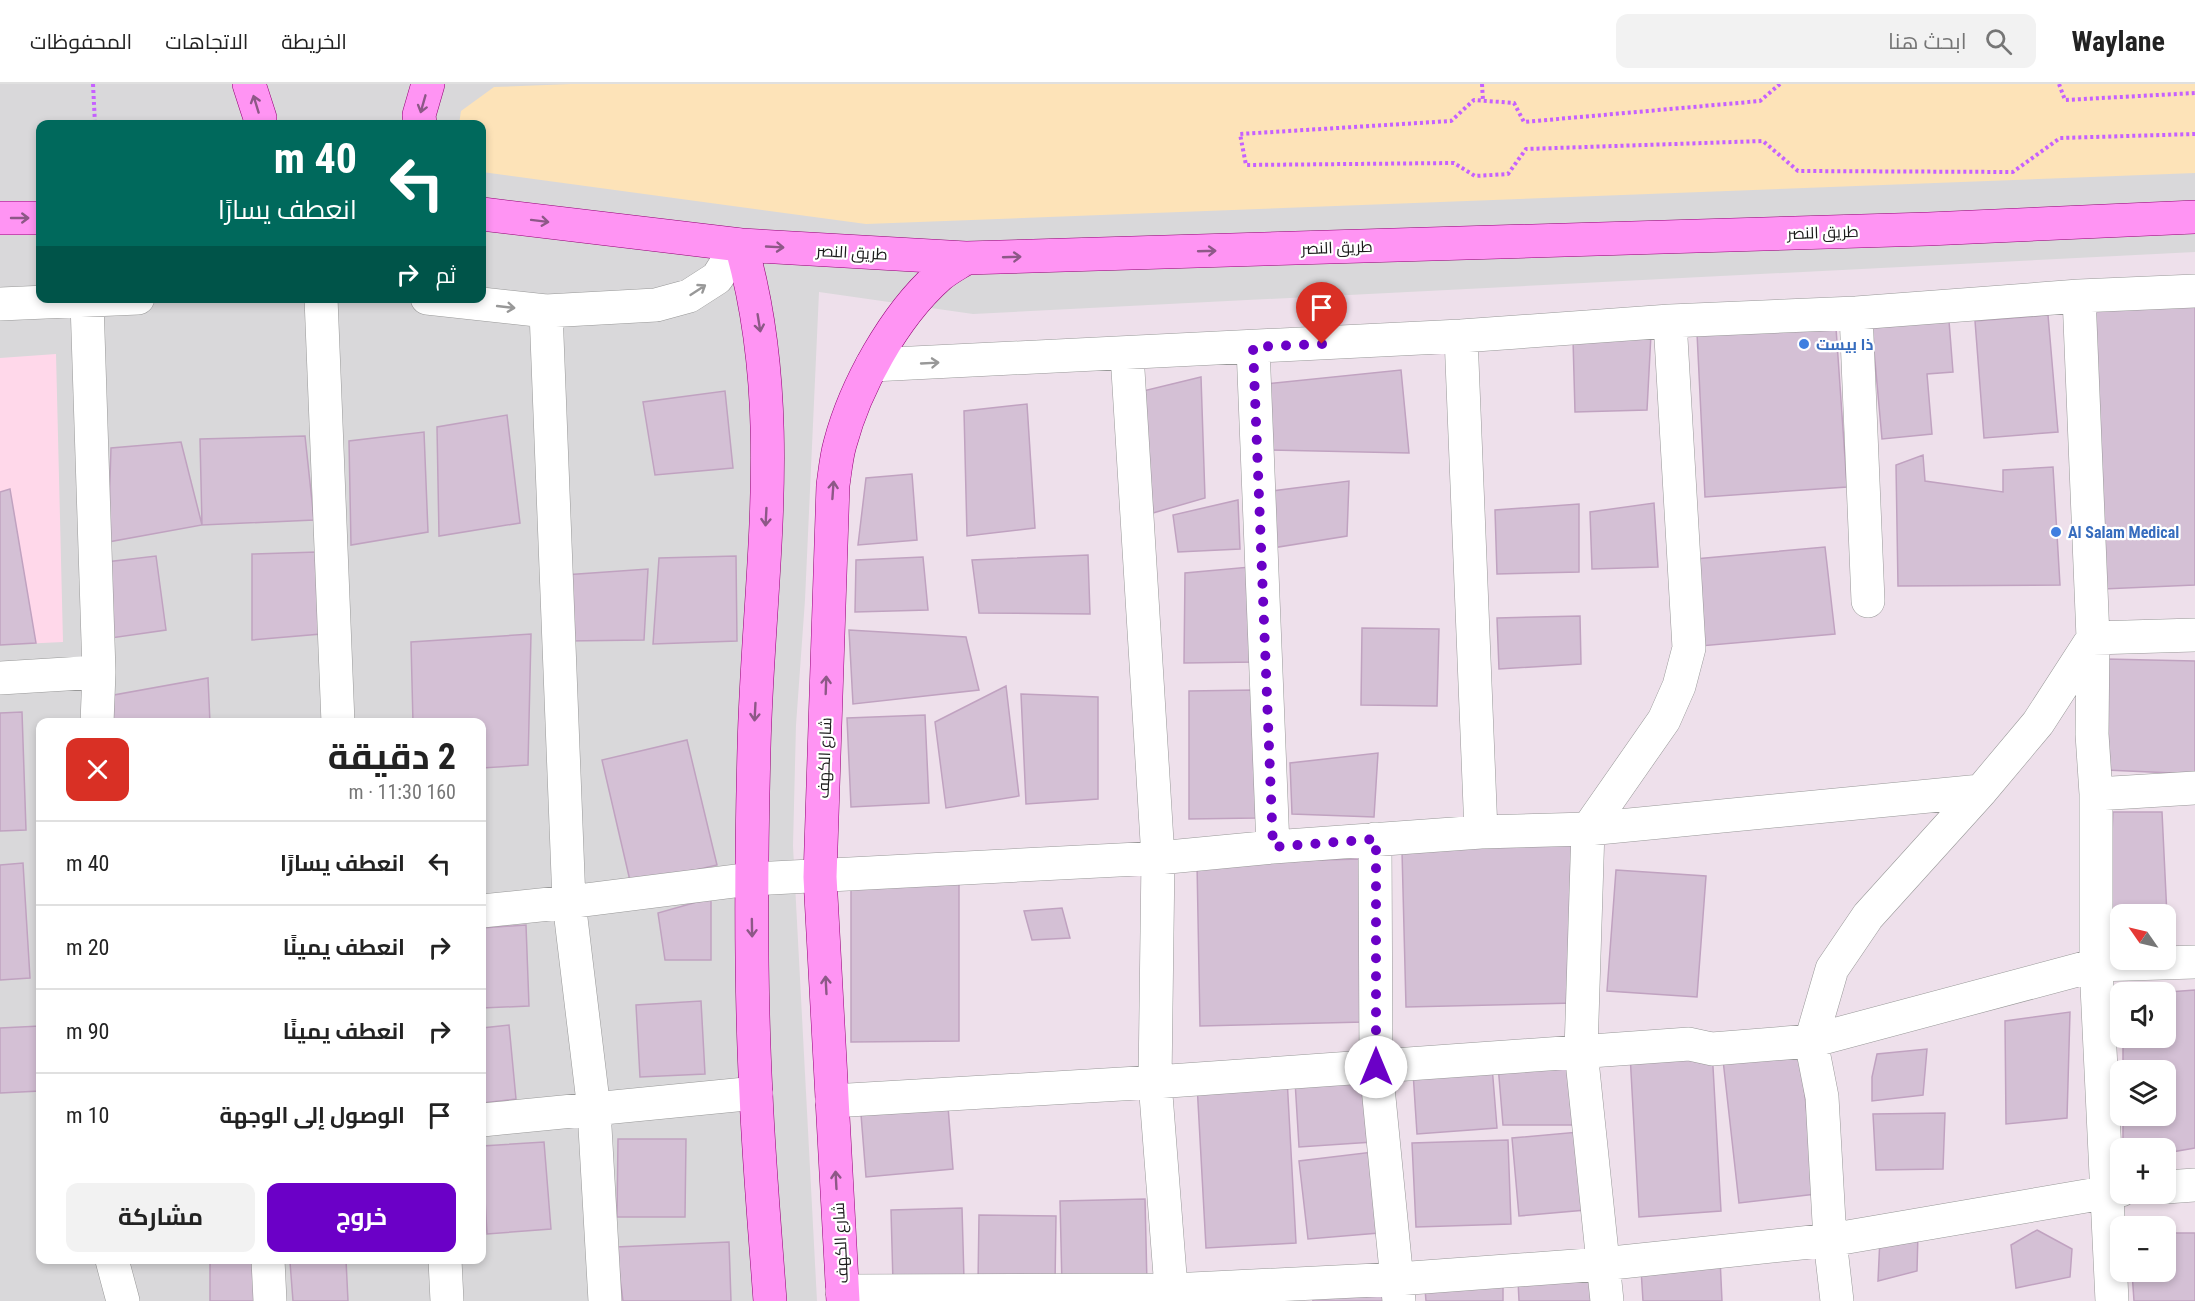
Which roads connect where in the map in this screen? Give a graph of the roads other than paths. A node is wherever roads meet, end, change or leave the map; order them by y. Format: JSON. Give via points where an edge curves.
{"nodes":[{"id":1,"x":249,"y":84,"type":"edge"},
{"id":2,"x":428,"y":84,"type":"edge"},
{"id":3,"x":260,"y":120,"type":"edge"},
{"id":4,"x":420,"y":120,"type":"edge"},
{"id":5,"x":486,"y":213,"type":"edge"},
{"id":6,"x":2195,"y":217,"type":"edge"},
{"id":7,"x":0,"y":218,"type":"edge"},
{"id":8,"x":36,"y":218,"type":"edge"},
{"id":9,"x":740,"y":245,"type":"junction"},
{"id":10,"x":966,"y":258,"type":"junction"},
{"id":11,"x":2195,"y":291,"type":"edge"},
{"id":12,"x":2079,"y":296,"type":"junction"},
{"id":13,"x":44,"y":303,"type":"edge"},
{"id":14,"x":87,"y":303,"type":"edge"},
{"id":15,"x":321,"y":303,"type":"edge"},
{"id":16,"x":473,"y":303,"type":"edge"},
{"id":17,"x":0,"y":304,"type":"edge"},
{"id":18,"x":546,"y":311,"type":"junction"},
{"id":19,"x":1856,"y":313,"type":"junction"},
{"id":20,"x":1670,"y":321,"type":"junction"},
{"id":21,"x":1461,"y":336,"type":"junction"},
{"id":22,"x":1253,"y":347,"type":"junction"},
{"id":23,"x":1127,"y":354,"type":"junction"},
{"id":24,"x":872,"y":365,"type":"junction"},
{"id":25,"x":1868,"y":601,"type":"dead end"},
{"id":26,"x":2195,"y":635,"type":"edge"},
{"id":27,"x":2093,"y":638,"type":"junction"},
{"id":28,"x":99,"y":672,"type":"junction"},
{"id":29,"x":0,"y":678,"type":"edge"},
{"id":30,"x":97,"y":718,"type":"edge"},
{"id":31,"x":338,"y":718,"type":"edge"},
{"id":32,"x":2195,"y":788,"type":"edge"},
{"id":33,"x":1981,"y":791,"type":"junction"},
{"id":34,"x":2096,"y":794,"type":"junction"},
{"id":35,"x":1588,"y":830,"type":"junction"},
{"id":36,"x":1481,"y":832,"type":"junction"},
{"id":37,"x":1376,"y":839,"type":"junction"},
{"id":38,"x":1273,"y":847,"type":"junction"},
{"id":39,"x":1158,"y":858,"type":"junction"},
{"id":40,"x":820,"y":877,"type":"junction"},
{"id":41,"x":751,"y":879,"type":"junction"},
{"id":42,"x":569,"y":902,"type":"junction"},
{"id":43,"x":486,"y":911,"type":"edge"},
{"id":44,"x":2195,"y":962,"type":"edge"},
{"id":45,"x":2096,"y":965,"type":"junction"},
{"id":46,"x":1811,"y":1041,"type":"junction"},
{"id":47,"x":1581,"y":1051,"type":"junction"},
{"id":48,"x":1376,"y":1067,"type":"junction"},
{"id":49,"x":1155,"y":1082,"type":"junction"},
{"id":50,"x":756,"y":1093,"type":"junction"},
{"id":51,"x":832,"y":1101,"type":"junction"},
{"id":52,"x":594,"y":1110,"type":"junction"},
{"id":53,"x":486,"y":1120,"type":"edge"},
{"id":54,"x":2110,"y":1141,"type":"edge"},
{"id":55,"x":2195,"y":1185,"type":"edge"},
{"id":56,"x":2176,"y":1186,"type":"edge"},
{"id":57,"x":2110,"y":1192,"type":"edge"},
{"id":58,"x":2114,"y":1204,"type":"edge"},
{"id":59,"x":1830,"y":1240,"type":"junction"},
{"id":60,"x":113,"y":1264,"type":"edge"},
{"id":61,"x":268,"y":1264,"type":"edge"},
{"id":62,"x":444,"y":1264,"type":"edge"},
{"id":63,"x":1602,"y":1264,"type":"junction"},
{"id":64,"x":1398,"y":1290,"type":"edge"},
{"id":65,"x":1172,"y":1295,"type":"edge"},
{"id":66,"x":842,"y":1296,"type":"edge"},
{"id":67,"x":123,"y":1301,"type":"edge"},
{"id":68,"x":270,"y":1301,"type":"edge"},
{"id":69,"x":447,"y":1301,"type":"edge"},
{"id":70,"x":605,"y":1301,"type":"edge"},
{"id":71,"x":770,"y":1301,"type":"edge"},
{"id":72,"x":1607,"y":1301,"type":"edge"},
{"id":73,"x":1837,"y":1301,"type":"edge"},
{"id":74,"x":2112,"y":1301,"type":"edge"}],
"edges":[{"from":3,"to":1,"type":"main road","one_way":true},
{"from":2,"to":4,"type":"main road","one_way":true},
{"from":5,"to":9,"type":"main road","name":"طريق النصر","one_way":true},
{"from":10,"to":6,"type":"main road","name":"طريق النصر","one_way":true,"via":[[1928,229]]},
{"from":7,"to":8,"type":"main road","one_way":true},
{"from":9,"to":10,"type":"main road","name":"طريق النصر","one_way":true},
{"from":18,"to":9,"type":"street","one_way":true,"via":[[656,305],[689,296],[717,278]]},
{"from":9,"to":41,"type":"main road","one_way":true,"via":[[760,327],[769,418]]},
{"from":10,"to":24,"type":"main road","name":"شارع الكهف","via":[[940,275],[914,303]]},
{"from":11,"to":12,"type":"street"},
{"from":12,"to":19,"type":"street"},
{"from":12,"to":27,"type":"street"},
{"from":13,"to":17,"type":"street"},
{"from":14,"to":28,"type":"street"},
{"from":15,"to":31,"type":"street"},
{"from":16,"to":18,"type":"street","one_way":true},
{"from":18,"to":42,"type":"street"},
{"from":19,"to":20,"type":"street"},
{"from":19,"to":25,"type":"street"},
{"from":20,"to":21,"type":"street"},
{"from":20,"to":35,"type":"street","via":[[1689,648],[1679,686],[1664,720]]},
{"from":21,"to":22,"type":"street"},
{"from":21,"to":36,"type":"street"},
{"from":22,"to":23,"type":"street"},
{"from":22,"to":38,"type":"street"},
{"from":24,"to":23,"type":"street","one_way":true},
{"from":23,"to":39,"type":"street"},
{"from":40,"to":24,"type":"main road","name":"شارع الكهف","one_way":true,"via":[[832,485],[853,404]]},
{"from":26,"to":27,"type":"street"},
{"from":27,"to":33,"type":"street","via":[[2038,723]]},
{"from":27,"to":34,"type":"street"},
{"from":28,"to":29,"type":"street"},
{"from":28,"to":30,"type":"street"},
{"from":32,"to":34,"type":"street"},
{"from":33,"to":35,"type":"street"},
{"from":33,"to":46,"type":"street","via":[[1868,916],[1832,969]]},
{"from":34,"to":45,"type":"street"},
{"from":35,"to":36,"type":"street"},
{"from":35,"to":47,"type":"street"},
{"from":36,"to":37,"type":"street"},
{"from":37,"to":38,"type":"street"},
{"from":37,"to":48,"type":"street"},
{"from":38,"to":39,"type":"street"},
{"from":39,"to":40,"type":"street"},
{"from":39,"to":49,"type":"street"},
{"from":40,"to":41,"type":"street"},
{"from":51,"to":40,"type":"main road","name":"شارع الكهف","one_way":true},
{"from":41,"to":42,"type":"street"},
{"from":41,"to":50,"type":"main road","one_way":true},
{"from":42,"to":43,"type":"street"},
{"from":42,"to":52,"type":"street"},
{"from":44,"to":45,"type":"street"},
{"from":45,"to":46,"type":"street"},
{"from":45,"to":54,"type":"street"},
{"from":46,"to":47,"type":"street","via":[[1712,1049],[1689,1044]]},
{"from":46,"to":59,"type":"street","via":[[1822,1097]]},
{"from":47,"to":48,"type":"street"},
{"from":47,"to":63,"type":"street"},
{"from":48,"to":49,"type":"street"},
{"from":48,"to":64,"type":"street"},
{"from":49,"to":51,"type":"street"},
{"from":49,"to":65,"type":"street"},
{"from":50,"to":52,"type":"street"},
{"from":50,"to":71,"type":"main road"},
{"from":66,"to":51,"type":"main road","name":"شارع الكهف","one_way":true},
{"from":52,"to":53,"type":"street"},
{"from":52,"to":70,"type":"street"},
{"from":55,"to":56,"type":"street"},
{"from":57,"to":59,"type":"street"},
{"from":58,"to":74,"type":"street"},
{"from":59,"to":63,"type":"street"},
{"from":59,"to":73,"type":"street"},
{"from":60,"to":67,"type":"street"},
{"from":61,"to":68,"type":"street"},
{"from":62,"to":69,"type":"street"},
{"from":63,"to":64,"type":"street"},
{"from":63,"to":72,"type":"street"},
{"from":64,"to":65,"type":"street"},
{"from":65,"to":66,"type":"street"}]}
